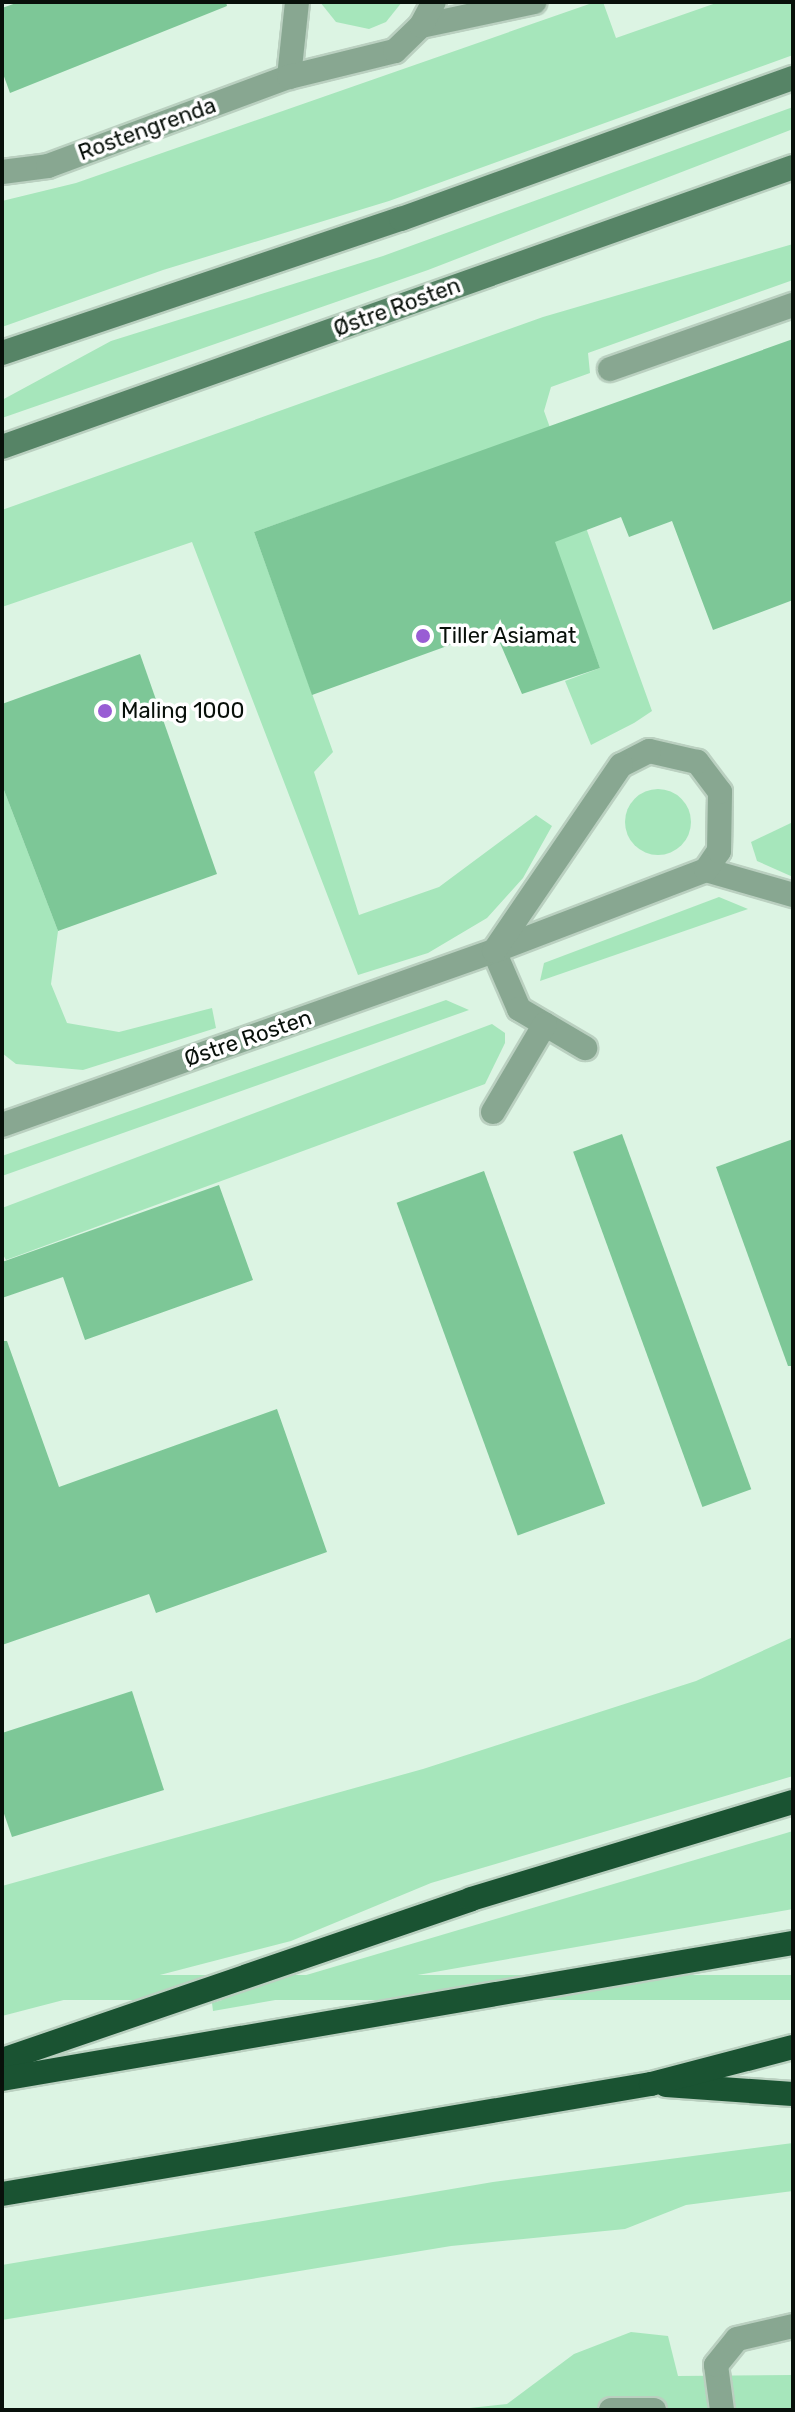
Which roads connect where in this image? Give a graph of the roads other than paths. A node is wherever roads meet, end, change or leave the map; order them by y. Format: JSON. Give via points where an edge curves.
{"nodes":[{"id":1,"x":297,"y":2,"type":"edge"},
{"id":2,"x":434,"y":2,"type":"edge"},
{"id":3,"x":534,"y":2,"type":"edge"},
{"id":4,"x":421,"y":26,"type":"junction"},
{"id":5,"x":289,"y":77,"type":"junction"},
{"id":6,"x":793,"y":78,"type":"edge"},
{"id":7,"x":793,"y":167,"type":"edge"},
{"id":8,"x":2,"y":172,"type":"edge"},
{"id":9,"x":793,"y":305,"type":"edge"},
{"id":10,"x":2,"y":353,"type":"edge"},
{"id":11,"x":610,"y":369,"type":"dead end"},
{"id":12,"x":2,"y":447,"type":"edge"},
{"id":13,"x":706,"y":870,"type":"junction"},
{"id":14,"x":793,"y":895,"type":"edge"},
{"id":15,"x":494,"y":951,"type":"junction"},
{"id":16,"x":545,"y":1024,"type":"junction"},
{"id":17,"x":585,"y":1048,"type":"dead end"},
{"id":18,"x":493,"y":1112,"type":"dead end"},
{"id":19,"x":2,"y":1125,"type":"edge"},
{"id":20,"x":793,"y":1802,"type":"edge"},
{"id":21,"x":793,"y":1943,"type":"edge"},
{"id":22,"x":793,"y":2047,"type":"edge"},
{"id":23,"x":2,"y":2060,"type":"edge"},
{"id":24,"x":2,"y":2079,"type":"edge"},
{"id":25,"x":651,"y":2084,"type":"junction"},
{"id":26,"x":793,"y":2094,"type":"edge"},
{"id":27,"x":2,"y":2194,"type":"edge"},
{"id":28,"x":793,"y":2326,"type":"edge"},
{"id":29,"x":611,"y":2410,"type":"edge"},
{"id":30,"x":654,"y":2410,"type":"edge"},
{"id":31,"x":722,"y":2410,"type":"edge"}],
"edges":[{"from":1,"to":5,"type":"street"},
{"from":2,"to":4,"type":"street","name":"Rostengrenda"},
{"from":3,"to":4,"type":"street"},
{"from":4,"to":5,"type":"street","name":"Rostengrenda","via":[[395,51]]},
{"from":5,"to":8,"type":"street","name":"Rostengrenda","via":[[48,166]]},
{"from":6,"to":10,"type":"main road","via":[[401,219]]},
{"from":7,"to":12,"type":"main road","name":"Østre Rosten"},
{"from":9,"to":11,"type":"street"},
{"from":13,"to":14,"type":"street"},
{"from":13,"to":15,"type":"street","name":"Østre Rosten"},
{"from":13,"to":15,"type":"street","via":[[719,851],[720,792],[697,762],[649,751],[621,765]]},
{"from":15,"to":16,"type":"street","via":[[519,1009]]},
{"from":15,"to":19,"type":"street","name":"Østre Rosten"},
{"from":16,"to":17,"type":"street"},
{"from":16,"to":18,"type":"street"},
{"from":20,"to":23,"type":"highway","via":[[471,1899]]},
{"from":21,"to":24,"type":"highway"},
{"from":22,"to":25,"type":"highway"},
{"from":25,"to":26,"type":"highway"},
{"from":25,"to":27,"type":"highway"},
{"from":28,"to":31,"type":"street","via":[[737,2339],[716,2365]]},
{"from":29,"to":30,"type":"street"}]}
